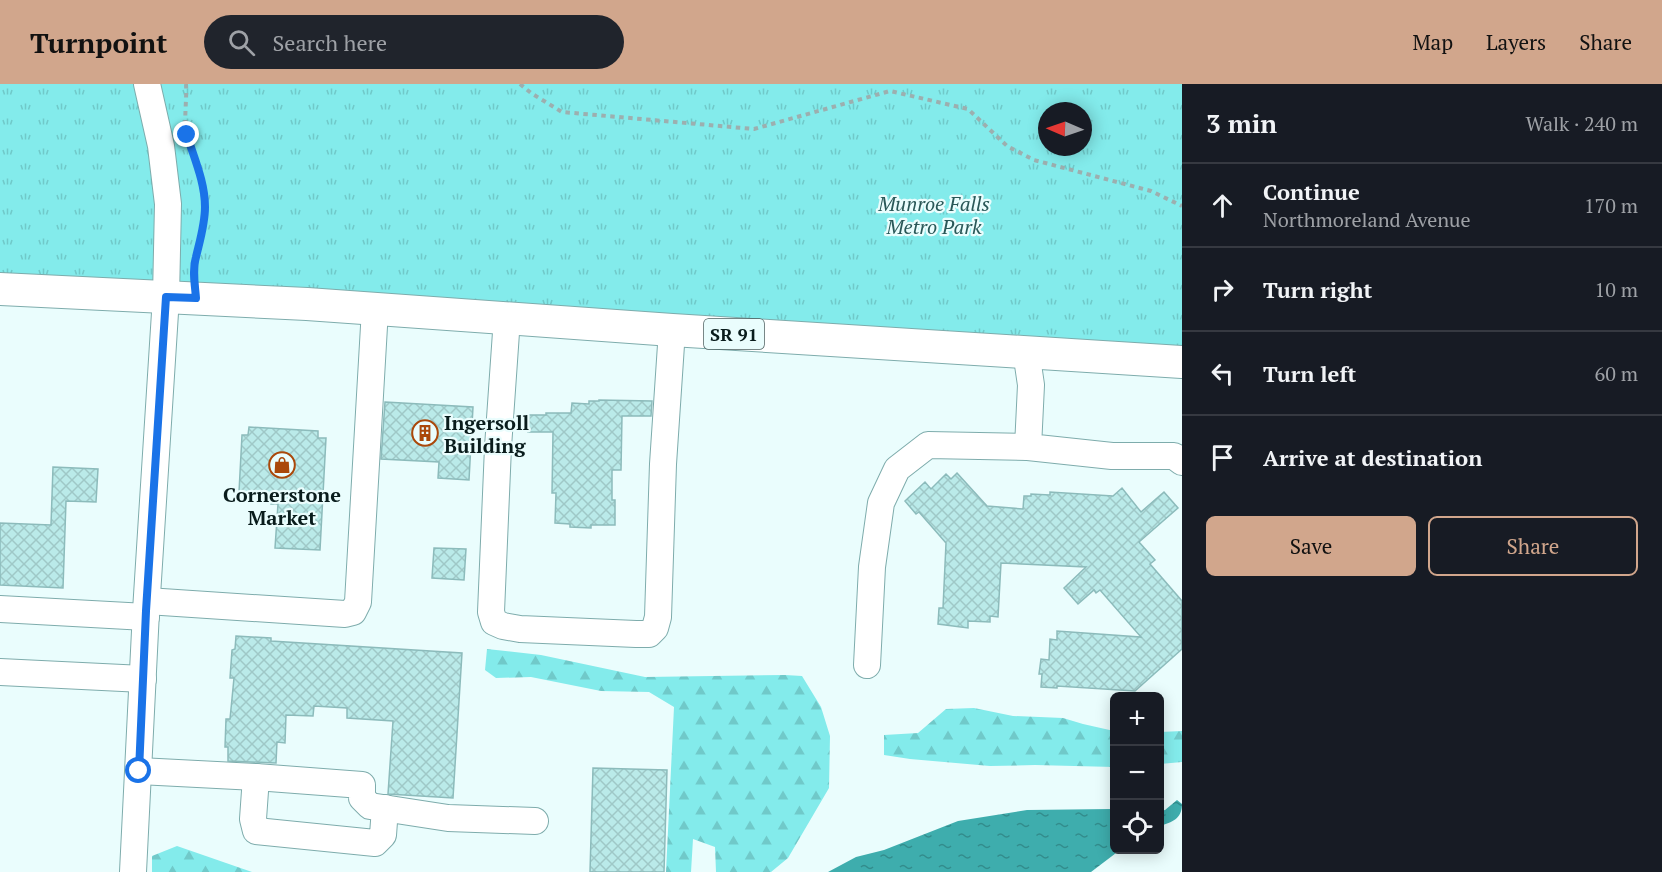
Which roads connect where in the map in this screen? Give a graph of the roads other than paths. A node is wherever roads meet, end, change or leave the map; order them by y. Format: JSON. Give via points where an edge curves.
{"nodes":[{"id":1,"x":147,"y":84,"type":"edge"},
{"id":2,"x":0,"y":289,"type":"edge"},
{"id":3,"x":181,"y":297,"type":"junction"},
{"id":4,"x":375,"y":309,"type":"junction"},
{"id":5,"x":507,"y":318,"type":"junction"},
{"id":6,"x":672,"y":330,"type":"junction"},
{"id":7,"x":1038,"y":352,"type":"junction"},
{"id":8,"x":1182,"y":362,"type":"edge"},
{"id":9,"x":1028,"y":447,"type":"junction"},
{"id":10,"x":1182,"y":462,"type":"edge"},
{"id":11,"x":0,"y":609,"type":"edge"},
{"id":12,"x":146,"y":609,"type":"junction"},
{"id":13,"x":867,"y":665,"type":"dead end"},
{"id":14,"x":0,"y":672,"type":"edge"},
{"id":15,"x":143,"y":679,"type":"junction"},
{"id":16,"x":139,"y":771,"type":"junction"},
{"id":17,"x":256,"y":777,"type":"junction"},
{"id":18,"x":385,"y":808,"type":"junction"},
{"id":19,"x":535,"y":821,"type":"dead end"},
{"id":20,"x":133,"y":872,"type":"edge"}],
"edges":[{"from":1,"to":3,"type":"street","via":[[161,146]]},
{"from":2,"to":3,"type":"main road","number":"SR 91"},
{"from":3,"to":4,"type":"main road","number":"SR 91"},
{"from":3,"to":12,"type":"street"},
{"from":4,"to":5,"type":"main road","number":"SR 91"},
{"from":4,"to":12,"type":"street","via":[[358,602],[353,612]]},
{"from":5,"to":6,"type":"main road","number":"SR 91"},
{"from":5,"to":6,"type":"street","via":[[491,612],[494,622],[520,629],[649,634],[655,628]]},
{"from":6,"to":7,"type":"main road","number":"SR 91"},
{"from":7,"to":8,"type":"main road","number":"SR 91"},
{"from":7,"to":9,"type":"street","via":[[1031,385]]},
{"from":9,"to":10,"type":"street","via":[[1112,456],[1174,456]]},
{"from":9,"to":13,"type":"street","via":[[928,445],[897,469],[879,513]]},
{"from":11,"to":12,"type":"street"},
{"from":12,"to":15,"type":"street"},
{"from":14,"to":15,"type":"street"},
{"from":15,"to":16,"type":"street"},
{"from":16,"to":17,"type":"street"},
{"from":16,"to":20,"type":"street"},
{"from":17,"to":18,"type":"street","via":[[362,785],[362,798],[370,806]]},
{"from":17,"to":18,"type":"street","via":[[256,831],[375,843],[383,836]]},
{"from":18,"to":19,"type":"street","via":[[448,818]]}]}
